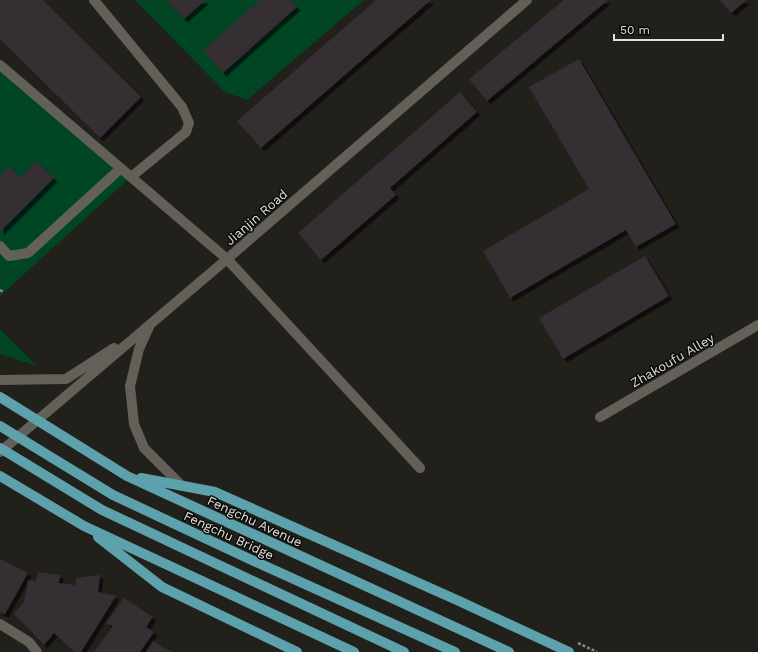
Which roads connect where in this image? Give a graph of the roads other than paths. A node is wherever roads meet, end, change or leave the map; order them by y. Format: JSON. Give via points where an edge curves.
{"nodes":[{"id":1,"x":94,"y":0,"type":"edge"},
{"id":2,"x":527,"y":0,"type":"edge"},
{"id":3,"x":0,"y":65,"type":"edge"},
{"id":4,"x":121,"y":168,"type":"junction"},
{"id":5,"x":131,"y":177,"type":"junction"},
{"id":6,"x":0,"y":246,"type":"edge"},
{"id":7,"x":227,"y":259,"type":"junction"},
{"id":8,"x":151,"y":324,"type":"junction"},
{"id":9,"x":758,"y":324,"type":"edge"},
{"id":10,"x":2,"y":378,"type":"edge"},
{"id":11,"x":0,"y":397,"type":"edge"},
{"id":12,"x":600,"y":417,"type":"dead end"},
{"id":13,"x":37,"y":420,"type":"junction"},
{"id":14,"x":0,"y":426,"type":"edge"},
{"id":15,"x":0,"y":448,"type":"edge"},
{"id":16,"x":0,"y":452,"type":"edge"},
{"id":17,"x":420,"y":468,"type":"dead end"},
{"id":18,"x":0,"y":476,"type":"edge"},
{"id":19,"x":126,"y":476,"type":"junction"},
{"id":20,"x":182,"y":486,"type":"junction"},
{"id":21,"x":84,"y":526,"type":"junction"},
{"id":22,"x":0,"y":624,"type":"edge"},
{"id":23,"x":37,"y":652,"type":"edge"},
{"id":24,"x":297,"y":652,"type":"edge"},
{"id":25,"x":354,"y":652,"type":"edge"},
{"id":26,"x":404,"y":652,"type":"edge"},
{"id":27,"x":455,"y":652,"type":"edge"},
{"id":28,"x":509,"y":652,"type":"edge"},
{"id":29,"x":570,"y":652,"type":"edge"}],
"edges":[{"from":1,"to":5,"type":"street","via":[[182,107],[189,123],[186,132]]},
{"from":2,"to":7,"type":"street","name":"Jianjin Road"},
{"from":3,"to":4,"type":"street"},
{"from":4,"to":5,"type":"street"},
{"from":4,"to":6,"type":"street","via":[[28,253],[9,256]]},
{"from":5,"to":7,"type":"street"},
{"from":7,"to":8,"type":"street","name":"Jianjin Road"},
{"from":7,"to":17,"type":"street"},
{"from":8,"to":10,"type":"street","via":[[66,379]]},
{"from":8,"to":13,"type":"street","name":"Jianjin Road"},
{"from":8,"to":20,"type":"street","via":[[139,349],[130,386],[134,424],[144,448]]},
{"from":9,"to":12,"type":"street","name":"Zhakoufu Alley"},
{"from":11,"to":13,"type":"main road","name":"Fengchu Avenue"},
{"from":13,"to":16,"type":"street","name":"Jianjin Road"},
{"from":13,"to":19,"type":"main road","name":"Fengchu Avenue"},
{"from":14,"to":27,"type":"main road","name":"Fengchu Bridge","via":[[113,495]]},
{"from":15,"to":26,"type":"main road","via":[[102,510]]},
{"from":18,"to":21,"type":"main road"},
{"from":19,"to":20,"type":"main road"},
{"from":19,"to":28,"type":"main road","name":"Fengchu Avenue"},
{"from":20,"to":29,"type":"main road","via":[[215,492]]},
{"from":21,"to":24,"type":"main road","via":[[162,587]]},
{"from":21,"to":25,"type":"main road"},
{"from":22,"to":23,"type":"street","via":[[29,642]]}]}
